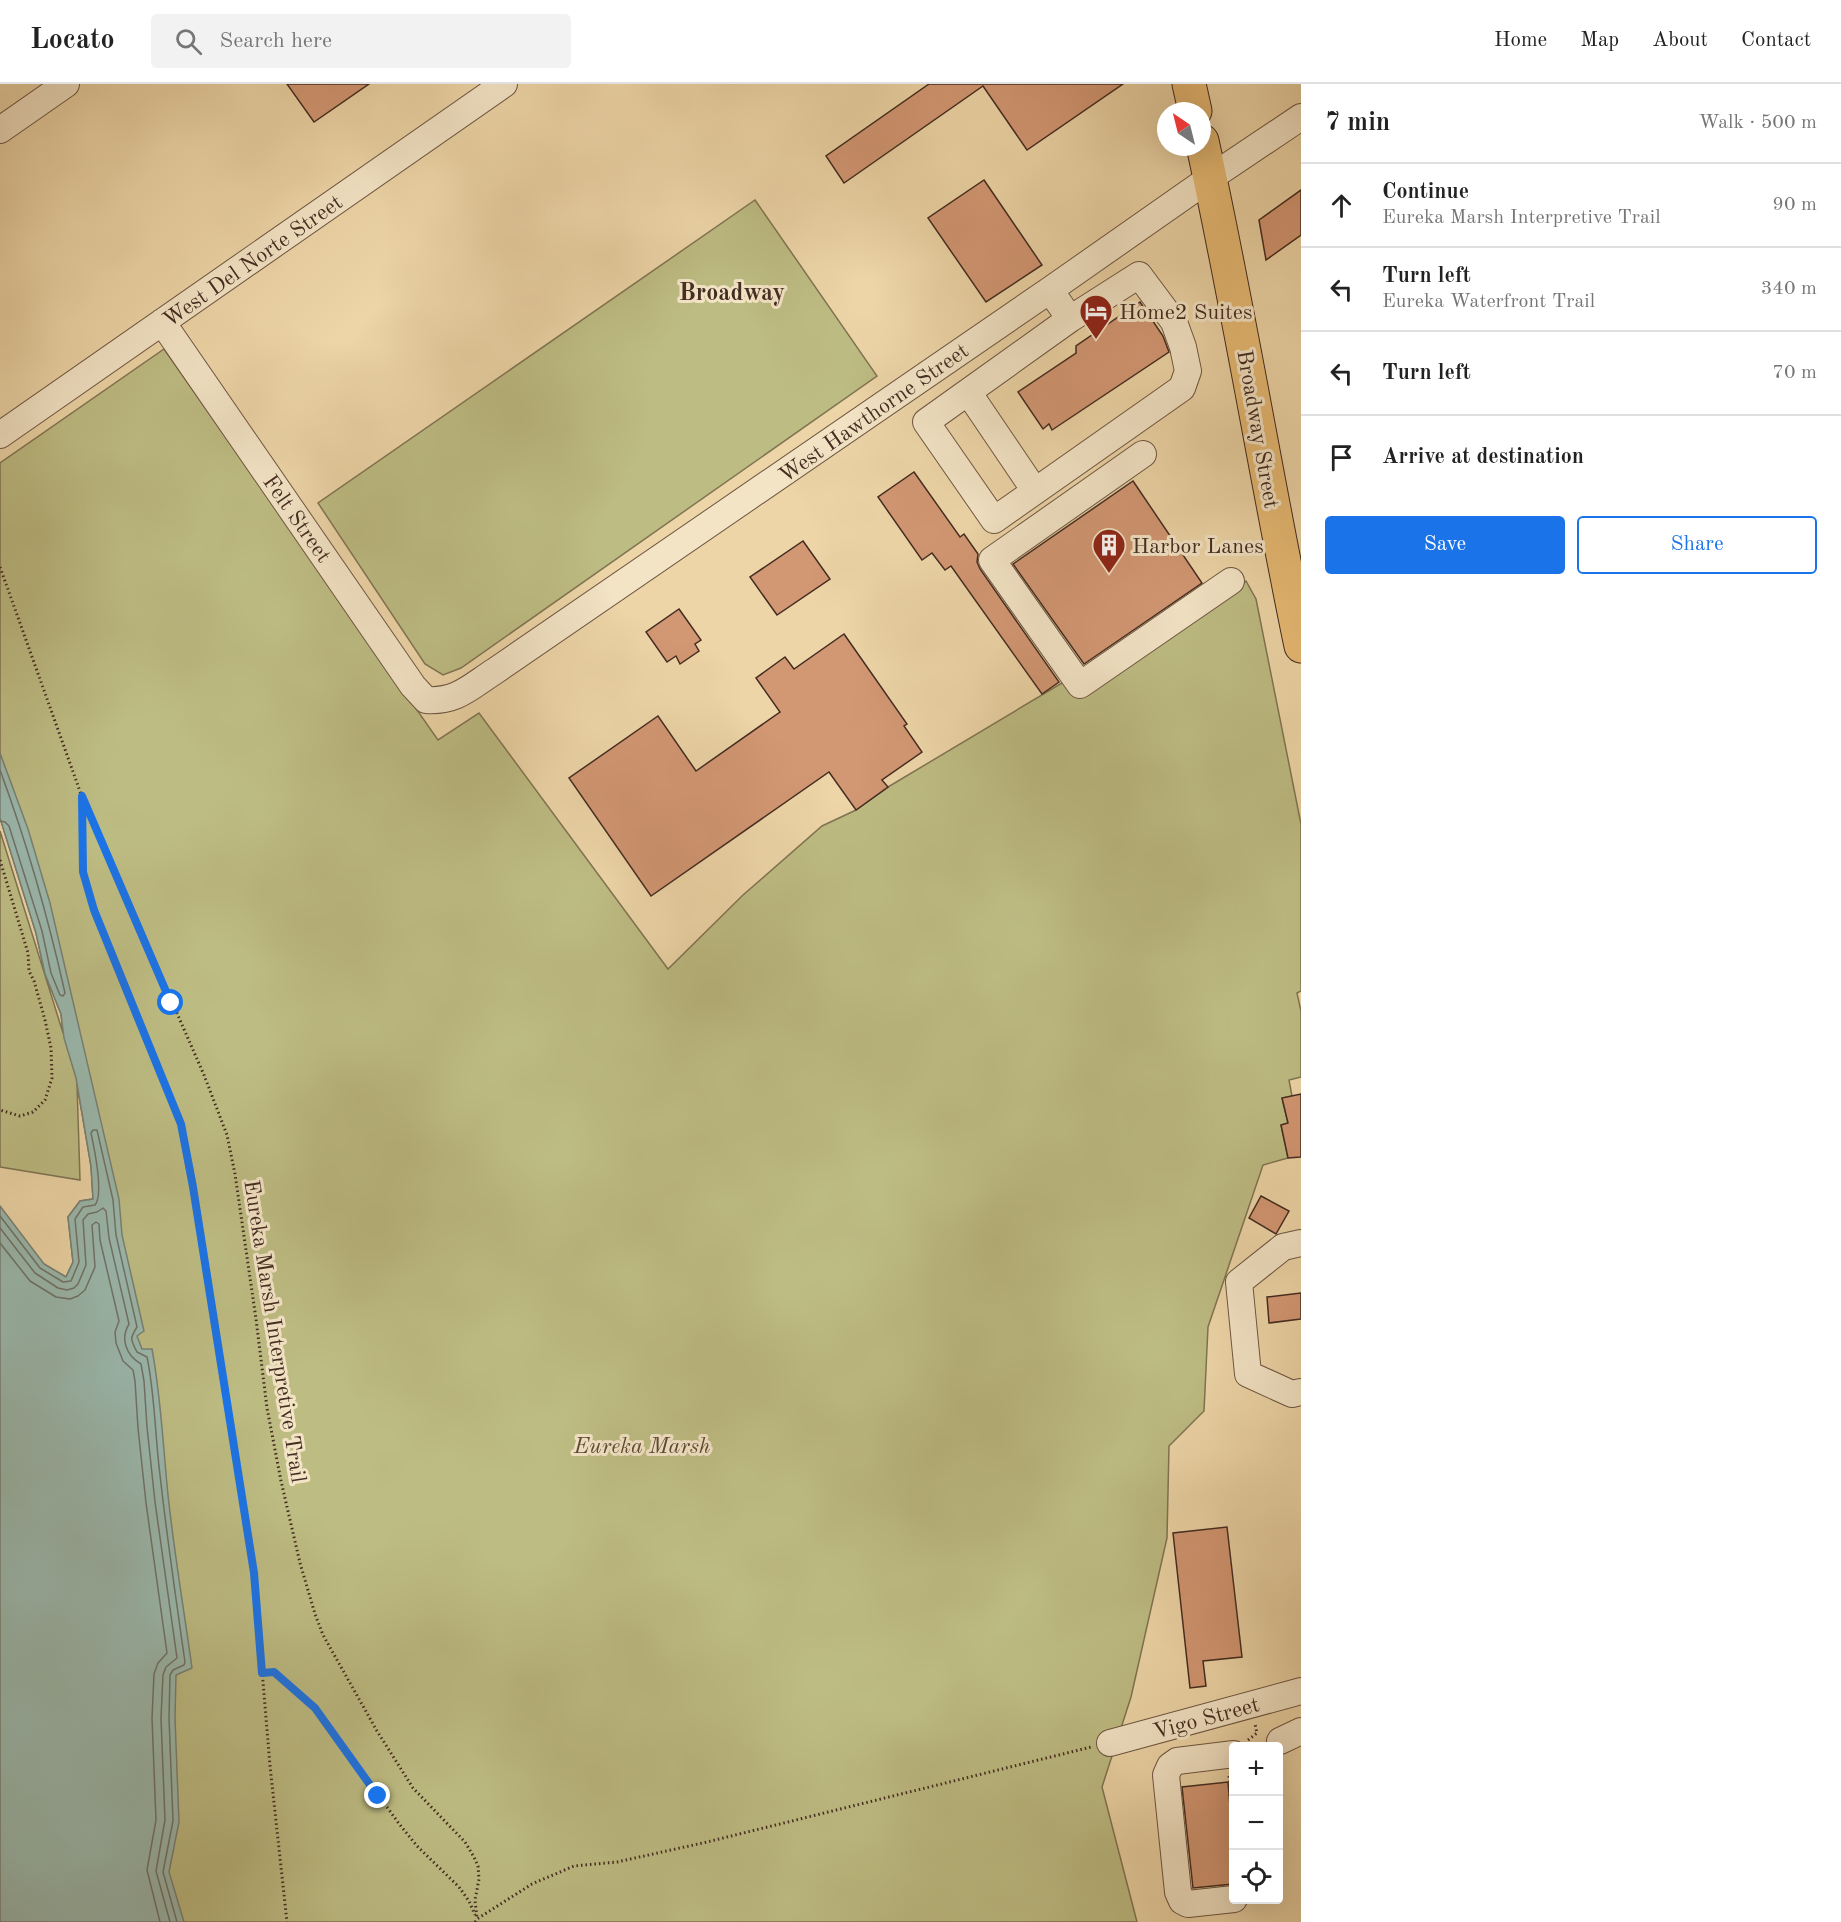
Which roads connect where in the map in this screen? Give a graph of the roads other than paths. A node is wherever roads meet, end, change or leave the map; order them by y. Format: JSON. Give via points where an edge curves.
{"nodes":[{"id":1,"x":504,"y":84,"type":"edge"},
{"id":2,"x":1189,"y":84,"type":"edge"},
{"id":3,"x":55,"y":87,"type":"edge"},
{"id":4,"x":1193,"y":102,"type":"edge"},
{"id":5,"x":1301,"y":117,"type":"edge"},
{"id":6,"x":0,"y":130,"type":"edge"},
{"id":7,"x":1205,"y":156,"type":"edge"},
{"id":8,"x":1210,"y":178,"type":"junction"},
{"id":9,"x":1050,"y":290,"type":"junction"},
{"id":10,"x":1070,"y":319,"type":"junction"},
{"id":11,"x":162,"y":322,"type":"junction"},
{"id":12,"x":968,"y":392,"type":"junction"},
{"id":13,"x":0,"y":435,"type":"edge"},
{"id":14,"x":1143,"y":454,"type":"dead end"},
{"id":15,"x":1035,"y":491,"type":"junction"},
{"id":16,"x":1231,"y":581,"type":"dead end"},
{"id":17,"x":1301,"y":646,"type":"edge"},
{"id":18,"x":442,"y":701,"type":"joint"},
{"id":19,"x":1301,"y":1243,"type":"edge"},
{"id":20,"x":1301,"y":1392,"type":"edge"},
{"id":21,"x":1301,"y":1691,"type":"edge"},
{"id":22,"x":1110,"y":1743,"type":"road end"},
{"id":23,"x":1229,"y":1754,"type":"edge"},
{"id":24,"x":1229,"y":1899,"type":"edge"}],
"edges":[{"from":1,"to":11,"type":"street","name":"West Del Norte Street"},
{"from":2,"to":4,"type":"highway"},
{"from":3,"to":6,"type":"street"},
{"from":5,"to":8,"type":"street","name":"West Hawthorne Street"},
{"from":7,"to":8,"type":"highway","name":"Broadway Street"},
{"from":8,"to":9,"type":"street","name":"West Hawthorne Street"},
{"from":8,"to":17,"type":"highway","name":"Broadway Street"},
{"from":9,"to":10,"type":"street"},
{"from":9,"to":18,"type":"street","name":"West Hawthorne Street","via":[[495,671]]},
{"from":10,"to":12,"type":"street"},
{"from":10,"to":15,"type":"street","via":[[1139,275],[1174,322],[1188,371],[1182,388]]},
{"from":11,"to":13,"type":"street","name":"West Del Norte Street"},
{"from":11,"to":18,"type":"street","name":"Felt Street","via":[[413,686],[426,700]]},
{"from":12,"to":15,"type":"street"},
{"from":12,"to":15,"type":"street","via":[[926,422],[994,520]]},
{"from":14,"to":16,"type":"street","via":[[992,560],[1080,685]]},
{"from":19,"to":20,"type":"street","via":[[1283,1247],[1239,1282],[1248,1374],[1292,1394]]},
{"from":21,"to":22,"type":"street","name":"Vigo Street"},
{"from":23,"to":24,"type":"street","via":[[1177,1761],[1166,1775],[1182,1901],[1188,1904]]}]}
